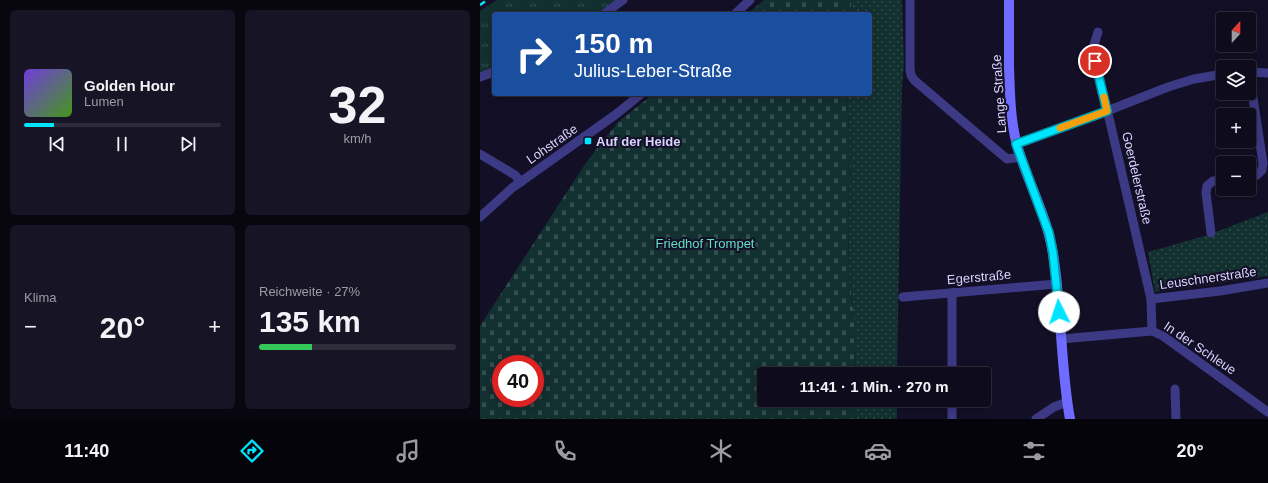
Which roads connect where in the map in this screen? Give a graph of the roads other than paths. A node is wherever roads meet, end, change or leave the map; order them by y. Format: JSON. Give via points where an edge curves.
{"nodes":[{"id":1,"x":623,"y":0,"type":"edge"},
{"id":2,"x":750,"y":0,"type":"edge"},
{"id":3,"x":910,"y":0,"type":"edge"},
{"id":4,"x":1009,"y":0,"type":"edge"},
{"id":5,"x":607,"y":12,"type":"edge"},
{"id":6,"x":737,"y":12,"type":"edge"},
{"id":7,"x":1098,"y":32,"type":"dead end"},
{"id":8,"x":1256,"y":72,"type":"edge"},
{"id":9,"x":492,"y":73,"type":"edge"},
{"id":10,"x":1268,"y":73,"type":"edge"},
{"id":11,"x":1216,"y":75,"type":"edge"},
{"id":12,"x":480,"y":77,"type":"edge"},
{"id":13,"x":639,"y":96,"type":"edge"},
{"id":14,"x":1253,"y":100,"type":"edge"},
{"id":15,"x":1107,"y":111,"type":"junction"},
{"id":16,"x":1016,"y":144,"type":"junction"},
{"id":17,"x":480,"y":154,"type":"edge"},
{"id":18,"x":1021,"y":157,"type":"junction"},
{"id":19,"x":1256,"y":175,"type":"edge"},
{"id":20,"x":1216,"y":181,"type":"edge"},
{"id":21,"x":521,"y":182,"type":"junction"},
{"id":22,"x":480,"y":217,"type":"edge"},
{"id":23,"x":1211,"y":233,"type":"dead end"},
{"id":24,"x":1268,"y":283,"type":"edge"},
{"id":25,"x":1057,"y":284,"type":"junction"},
{"id":26,"x":952,"y":293,"type":"junction"},
{"id":27,"x":903,"y":297,"type":"dead end"},
{"id":28,"x":1151,"y":299,"type":"junction"},
{"id":29,"x":1152,"y":331,"type":"junction"},
{"id":30,"x":1061,"y":340,"type":"junction"},
{"id":31,"x":952,"y":367,"type":"edge"},
{"id":32,"x":1175,"y":389,"type":"dead end"},
{"id":33,"x":1066,"y":402,"type":"junction"},
{"id":34,"x":952,"y":407,"type":"edge"},
{"id":35,"x":1268,"y":412,"type":"edge"},
{"id":36,"x":952,"y":419,"type":"edge"},
{"id":37,"x":1036,"y":419,"type":"edge"},
{"id":38,"x":1070,"y":419,"type":"edge"},
{"id":39,"x":1176,"y":419,"type":"edge"},
{"id":40,"x":1263,"y":419,"type":"edge"}],
"edges":[{"from":1,"to":5,"type":"street"},
{"from":2,"to":6,"type":"street"},
{"from":3,"to":18,"type":"street","via":[[910,70],[914,80],[1006,159]]},
{"from":4,"to":16,"type":"street","name":"Lange Straße","via":[[1010,92]]},
{"from":7,"to":15,"type":"street","name":"Goerdelerstraße","via":[[1094,45],[1095,61]]},
{"from":8,"to":10,"type":"street"},
{"from":9,"to":12,"type":"street"},
{"from":11,"to":15,"type":"street","via":[[1168,87]]},
{"from":13,"to":21,"type":"street","name":"Lohstraße","via":[[615,116]]},
{"from":14,"to":19,"type":"street","via":[[1263,163],[1262,170]]},
{"from":15,"to":16,"type":"street"},
{"from":15,"to":28,"type":"street","name":"Goerdelerstraße"},
{"from":16,"to":18,"type":"street","name":"Lange Straße"},
{"from":17,"to":21,"type":"street"},
{"from":18,"to":25,"type":"street","name":"Lange Straße","via":[[1049,233]]},
{"from":20,"to":23,"type":"street","via":[[1207,186],[1206,193]]},
{"from":21,"to":22,"type":"street","name":"Lohstraße"},
{"from":24,"to":28,"type":"street","name":"Leuschnerstraße"},
{"from":25,"to":26,"type":"street","name":"Egerstraße"},
{"from":25,"to":30,"type":"street","name":"Lange Straße"},
{"from":26,"to":27,"type":"street","name":"Egerstraße"},
{"from":26,"to":31,"type":"street"},
{"from":28,"to":29,"type":"street","name":"Goerdelerstraße"},
{"from":29,"to":30,"type":"street","name":"In der Schleue"},
{"from":29,"to":35,"type":"street","name":"In der Schleue","via":[[1163,336]]},
{"from":30,"to":33,"type":"street","name":"Lange Straße"},
{"from":32,"to":39,"type":"street"},
{"from":33,"to":37,"type":"street"},
{"from":33,"to":38,"type":"street","name":"Lange Straße"},
{"from":34,"to":36,"type":"street"},
{"from":35,"to":40,"type":"street"}]}
